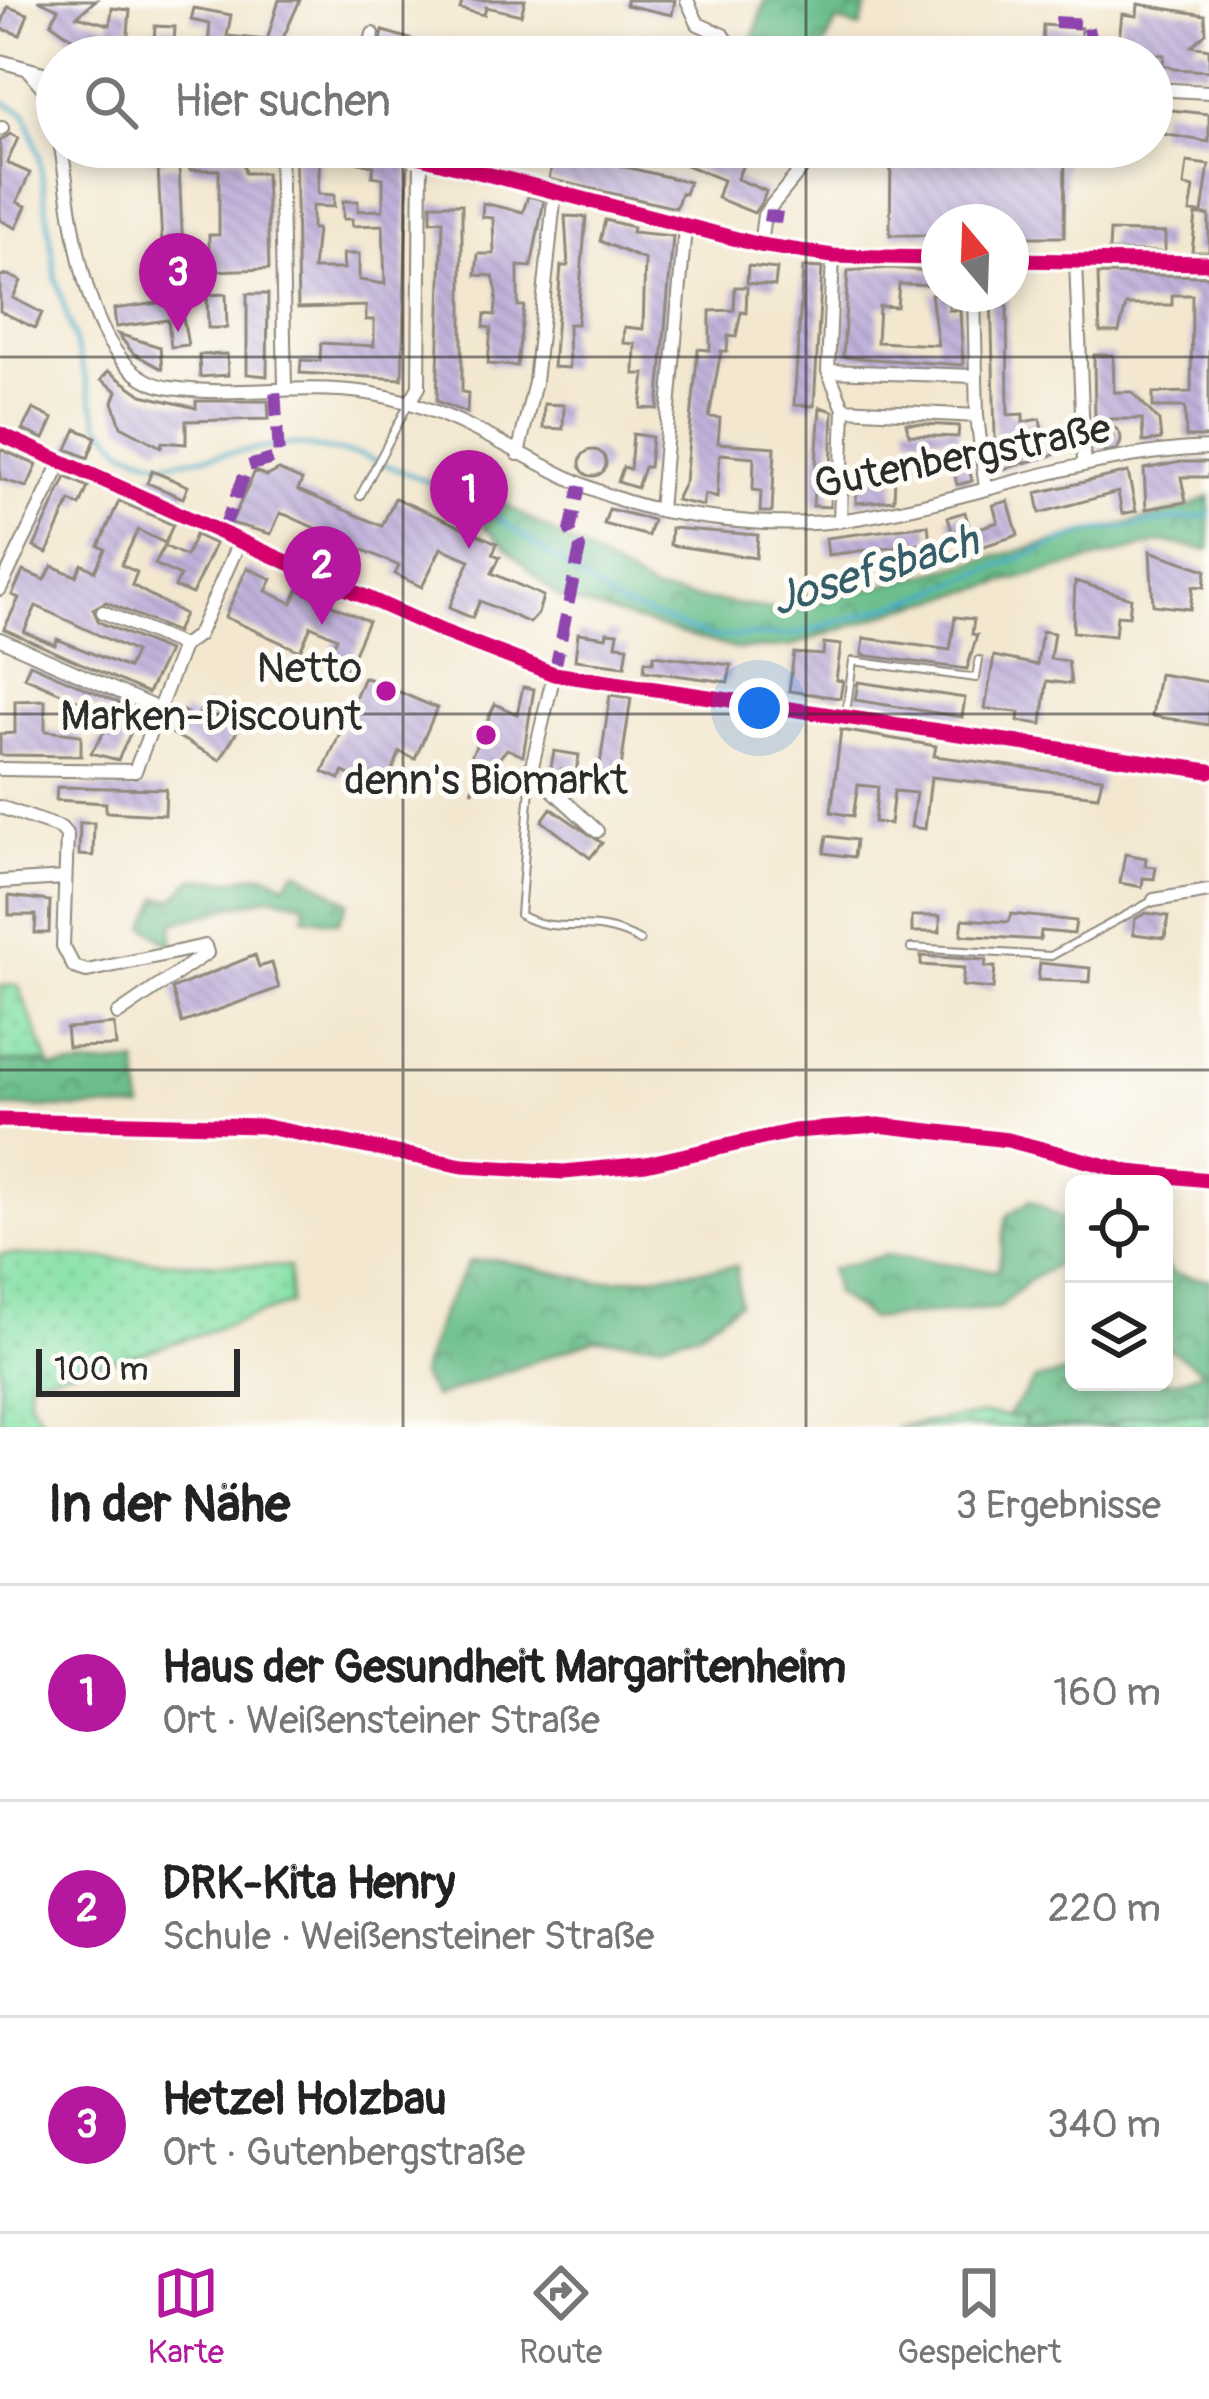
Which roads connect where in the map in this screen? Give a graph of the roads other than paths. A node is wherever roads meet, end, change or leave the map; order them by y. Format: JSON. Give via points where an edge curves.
{"nodes":[{"id":1,"x":687,"y":0,"type":"edge"},
{"id":2,"x":724,"y":36,"type":"edge"},
{"id":3,"x":0,"y":61,"type":"edge"},
{"id":4,"x":29,"y":71,"type":"junction"},
{"id":5,"x":36,"y":72,"type":"edge"},
{"id":6,"x":36,"y":79,"type":"edge"},
{"id":7,"x":1173,"y":90,"type":"edge"},
{"id":8,"x":1209,"y":92,"type":"edge"},
{"id":9,"x":65,"y":168,"type":"edge"},
{"id":10,"x":280,"y":168,"type":"edge"},
{"id":11,"x":421,"y":168,"type":"edge"},
{"id":12,"x":464,"y":168,"type":"edge"},
{"id":13,"x":802,"y":168,"type":"edge"},
{"id":14,"x":555,"y":191,"type":"junction"},
{"id":15,"x":685,"y":228,"type":"junction"},
{"id":16,"x":760,"y":245,"type":"junction"},
{"id":17,"x":833,"y":256,"type":"junction"},
{"id":18,"x":921,"y":258,"type":"edge"},
{"id":19,"x":1029,"y":260,"type":"edge"},
{"id":20,"x":1076,"y":261,"type":"junction"},
{"id":21,"x":1209,"y":263,"type":"edge"},
{"id":22,"x":974,"y":312,"type":"edge"},
{"id":23,"x":828,"y":371,"type":"junction"},
{"id":24,"x":975,"y":376,"type":"junction"},
{"id":25,"x":285,"y":387,"type":"junction"},
{"id":26,"x":410,"y":402,"type":"junction"},
{"id":27,"x":844,"y":409,"type":"junction"},
{"id":28,"x":977,"y":416,"type":"junction"},
{"id":29,"x":0,"y":434,"type":"edge"},
{"id":30,"x":1209,"y":448,"type":"edge"},
{"id":31,"x":518,"y":454,"type":"junction"},
{"id":32,"x":62,"y":463,"type":"junction"},
{"id":33,"x":1084,"y":464,"type":"junction"},
{"id":34,"x":986,"y":489,"type":"junction"},
{"id":35,"x":360,"y":496,"type":"dead end"},
{"id":36,"x":661,"y":510,"type":"junction"},
{"id":37,"x":840,"y":521,"type":"junction"},
{"id":38,"x":240,"y":540,"type":"junction"},
{"id":39,"x":0,"y":589,"type":"edge"},
{"id":40,"x":103,"y":612,"type":"dead end"},
{"id":41,"x":0,"y":639,"type":"edge"},
{"id":42,"x":183,"y":646,"type":"junction"},
{"id":43,"x":979,"y":660,"type":"dead end"},
{"id":44,"x":554,"y":674,"type":"junction"},
{"id":45,"x":155,"y":709,"type":"junction"},
{"id":46,"x":846,"y":717,"type":"junction"},
{"id":47,"x":0,"y":769,"type":"edge"},
{"id":48,"x":531,"y":770,"type":"junction"},
{"id":49,"x":1209,"y":771,"type":"edge"},
{"id":50,"x":0,"y":807,"type":"edge"},
{"id":51,"x":597,"y":831,"type":"dead end"},
{"id":52,"x":65,"y":878,"type":"junction"},
{"id":53,"x":0,"y":882,"type":"edge"},
{"id":54,"x":1209,"y":890,"type":"edge"},
{"id":55,"x":1154,"y":900,"type":"joint"},
{"id":56,"x":640,"y":941,"type":"dead end"},
{"id":57,"x":911,"y":948,"type":"dead end"},
{"id":58,"x":118,"y":1015,"type":"dead end"}],
"edges":[{"from":1,"to":2,"type":"street","via":[[698,24]]},
{"from":3,"to":4,"type":"street"},
{"from":4,"to":5,"type":"street"},
{"from":4,"to":6,"type":"street"},
{"from":7,"to":8,"type":"street"},
{"from":9,"to":25,"type":"street","name":"Gutenbergstraße","via":[[91,306],[125,362],[167,388]]},
{"from":10,"to":25,"type":"street"},
{"from":11,"to":26,"type":"street","via":[[419,387]]},
{"from":12,"to":14,"type":"street"},
{"from":13,"to":16,"type":"street","via":[[764,215]]},
{"from":14,"to":15,"type":"street"},
{"from":14,"to":31,"type":"street","via":[[535,382]]},
{"from":15,"to":16,"type":"street"},
{"from":15,"to":36,"type":"street"},
{"from":16,"to":17,"type":"street"},
{"from":17,"to":18,"type":"street"},
{"from":17,"to":23,"type":"street"},
{"from":19,"to":20,"type":"street"},
{"from":20,"to":21,"type":"street"},
{"from":20,"to":33,"type":"street"},
{"from":22,"to":24,"type":"street"},
{"from":23,"to":24,"type":"street"},
{"from":23,"to":27,"type":"street"},
{"from":24,"to":28,"type":"street"},
{"from":25,"to":26,"type":"street","name":"Gutenbergstraße"},
{"from":26,"to":31,"type":"street","name":"Gutenbergstraße"},
{"from":26,"to":35,"type":"lane"},
{"from":27,"to":28,"type":"street"},
{"from":27,"to":37,"type":"street"},
{"from":28,"to":34,"type":"street"},
{"from":29,"to":32,"type":"main road"},
{"from":30,"to":33,"type":"street","name":"Gutenbergstraße"},
{"from":31,"to":36,"type":"street","name":"Gutenbergstraße","via":[[580,486]]},
{"from":32,"to":38,"type":"main road"},
{"from":32,"to":39,"type":"street"},
{"from":33,"to":34,"type":"street","name":"Gutenbergstraße"},
{"from":34,"to":37,"type":"street","name":"Gutenbergstraße"},
{"from":36,"to":37,"type":"street","name":"Gutenbergstraße"},
{"from":38,"to":42,"type":"street","via":[[198,635]]},
{"from":38,"to":44,"type":"main road"},
{"from":40,"to":42,"type":"street"},
{"from":41,"to":45,"type":"street"},
{"from":42,"to":45,"type":"street"},
{"from":43,"to":46,"type":"lane","via":[[976,677],[854,661]]},
{"from":44,"to":46,"type":"main road"},
{"from":44,"to":48,"type":"street"},
{"from":45,"to":47,"type":"street","via":[[158,721],[135,771]]},
{"from":46,"to":49,"type":"main road"},
{"from":48,"to":51,"type":"street"},
{"from":48,"to":56,"type":"lane","via":[[520,915],[537,925],[614,925]]},
{"from":50,"to":52,"type":"street","via":[[61,828]]},
{"from":52,"to":53,"type":"street"},
{"from":52,"to":58,"type":"street","via":[[66,960],[87,971],[205,946],[207,953]]},
{"from":54,"to":55,"type":"street"},
{"from":55,"to":57,"type":"lane","via":[[1051,956]]}]}
